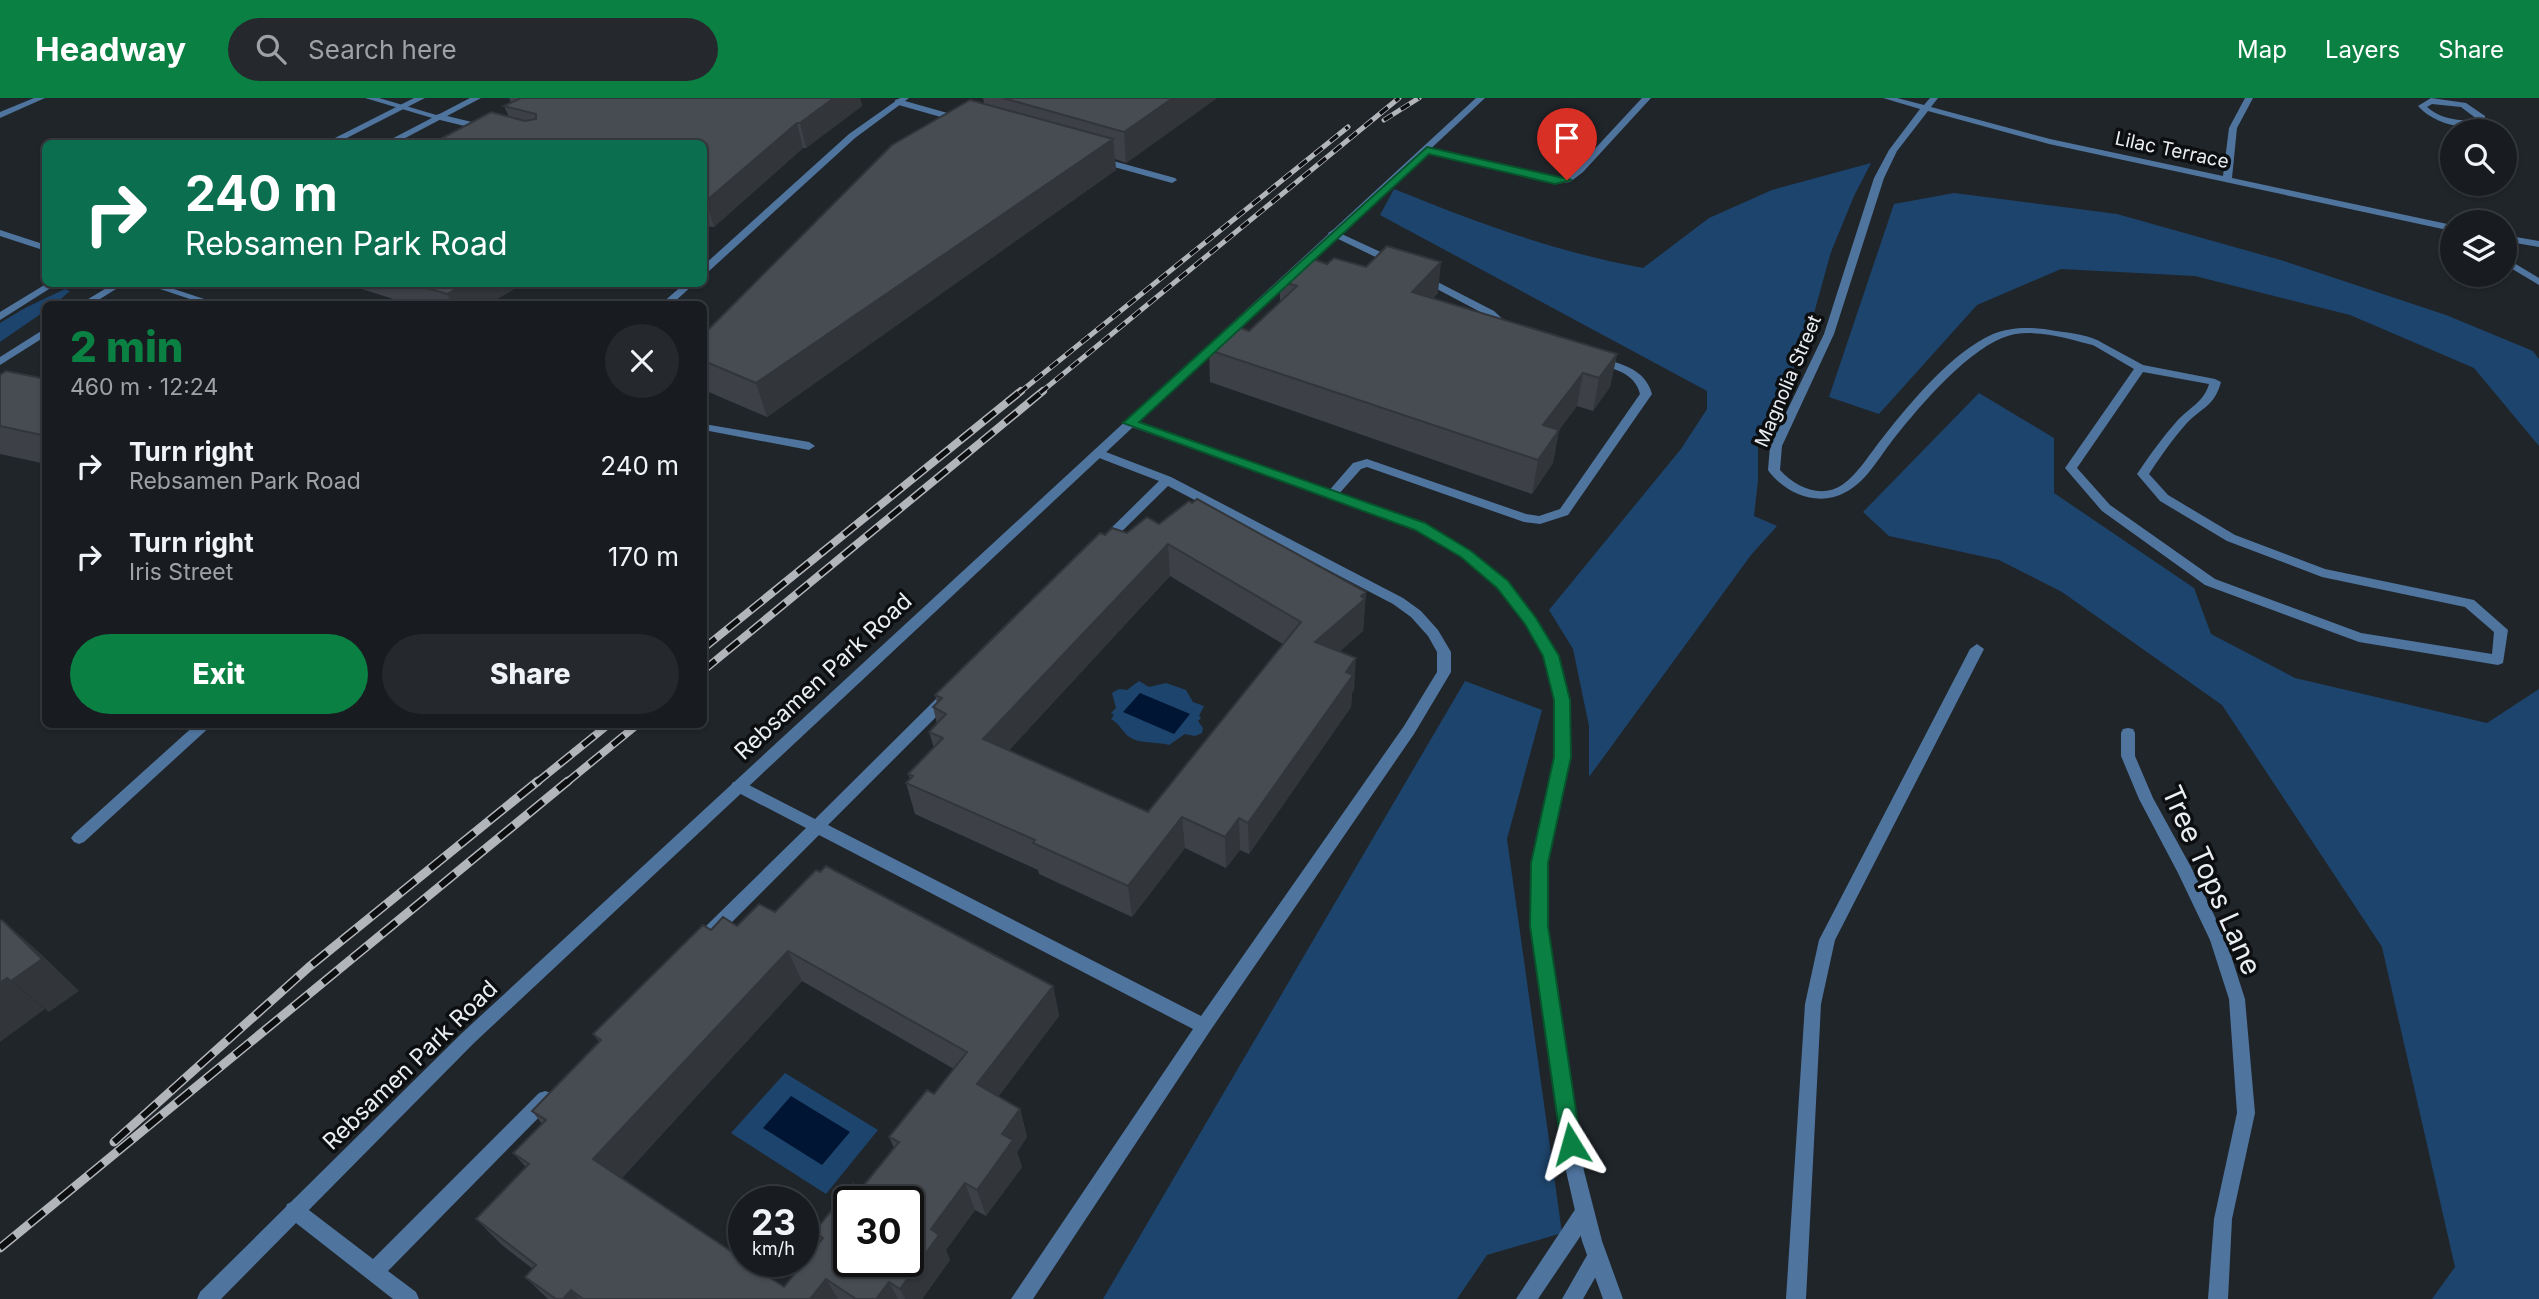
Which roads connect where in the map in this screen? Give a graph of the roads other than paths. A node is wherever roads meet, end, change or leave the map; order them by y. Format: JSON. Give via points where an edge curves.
{"nodes":[{"id":1,"x":41,"y":98,"type":"edge"},
{"id":2,"x":369,"y":98,"type":"edge"},
{"id":3,"x":421,"y":98,"type":"edge"},
{"id":4,"x":477,"y":98,"type":"edge"},
{"id":5,"x":1481,"y":98,"type":"edge"},
{"id":6,"x":1647,"y":98,"type":"edge"},
{"id":7,"x":1887,"y":98,"type":"edge"},
{"id":8,"x":1934,"y":98,"type":"edge"},
{"id":9,"x":2249,"y":98,"type":"edge"},
{"id":10,"x":2412,"y":98,"type":"edge"},
{"id":11,"x":901,"y":100,"type":"edge"},
{"id":12,"x":2424,"y":102,"type":"junction"},
{"id":13,"x":402,"y":107,"type":"junction"},
{"id":14,"x":1925,"y":109,"type":"junction"},
{"id":15,"x":0,"y":115,"type":"edge"},
{"id":16,"x":439,"y":117,"type":"junction"},
{"id":17,"x":977,"y":124,"type":"edge"},
{"id":18,"x":469,"y":137,"type":"edge"},
{"id":19,"x":335,"y":140,"type":"edge"},
{"id":20,"x":394,"y":140,"type":"edge"},
{"id":21,"x":1427,"y":150,"type":"junction"},
{"id":22,"x":1094,"y":159,"type":"edge"},
{"id":23,"x":1171,"y":180,"type":"dead end"},
{"id":24,"x":2227,"y":180,"type":"junction"},
{"id":25,"x":2440,"y":225,"type":"edge"},
{"id":26,"x":0,"y":233,"type":"edge"},
{"id":27,"x":1333,"y":233,"type":"junction"},
{"id":28,"x":2517,"y":240,"type":"edge"},
{"id":29,"x":2539,"y":244,"type":"edge"},
{"id":30,"x":42,"y":247,"type":"edge"},
{"id":31,"x":707,"y":267,"type":"edge"},
{"id":32,"x":2517,"y":268,"type":"edge"},
{"id":33,"x":2539,"y":282,"type":"edge"},
{"id":34,"x":47,"y":287,"type":"edge"},
{"id":35,"x":114,"y":287,"type":"edge"},
{"id":36,"x":160,"y":287,"type":"edge"},
{"id":37,"x":686,"y":287,"type":"edge"},
{"id":38,"x":90,"y":301,"type":"edge"},
{"id":39,"x":204,"y":301,"type":"edge"},
{"id":40,"x":669,"y":301,"type":"edge"},
{"id":41,"x":0,"y":317,"type":"edge"},
{"id":42,"x":42,"y":334,"type":"edge"},
{"id":43,"x":1516,"y":334,"type":"edge"},
{"id":44,"x":1582,"y":355,"type":"edge"},
{"id":45,"x":0,"y":362,"type":"edge"},
{"id":46,"x":2140,"y":368,"type":"junction"},
{"id":47,"x":1130,"y":423,"type":"junction"},
{"id":48,"x":707,"y":428,"type":"edge"},
{"id":49,"x":809,"y":446,"type":"dead end"},
{"id":50,"x":1098,"y":453,"type":"junction"},
{"id":51,"x":1167,"y":481,"type":"junction"},
{"id":52,"x":1333,"y":493,"type":"junction"},
{"id":53,"x":1095,"y":551,"type":"edge"},
{"id":54,"x":1977,"y":649,"type":"dead end"},
{"id":55,"x":957,"y":686,"type":"edge"},
{"id":56,"x":202,"y":728,"type":"edge"},
{"id":57,"x":2128,"y":733,"type":"dead end"},
{"id":58,"x":738,"y":786,"type":"junction"},
{"id":59,"x":816,"y":825,"type":"junction"},
{"id":60,"x":79,"y":838,"type":"dead end"},
{"id":61,"x":704,"y":939,"type":"edge"},
{"id":62,"x":1205,"y":1026,"type":"junction"},
{"id":63,"x":559,"y":1085,"type":"edge"},
{"id":64,"x":294,"y":1210,"type":"junction"},
{"id":65,"x":1585,"y":1212,"type":"junction"},
{"id":66,"x":1597,"y":1257,"type":"junction"},
{"id":67,"x":373,"y":1272,"type":"junction"},
{"id":68,"x":207,"y":1299,"type":"edge"},
{"id":69,"x":409,"y":1299,"type":"edge"},
{"id":70,"x":1021,"y":1299,"type":"edge"},
{"id":71,"x":1526,"y":1299,"type":"edge"},
{"id":72,"x":1572,"y":1299,"type":"edge"},
{"id":73,"x":1613,"y":1299,"type":"edge"},
{"id":74,"x":1796,"y":1299,"type":"edge"},
{"id":75,"x":2218,"y":1299,"type":"edge"}],
"edges":[{"from":1,"to":15,"type":"street"},
{"from":2,"to":13,"type":"street"},
{"from":3,"to":13,"type":"street"},
{"from":4,"to":16,"type":"street"},
{"from":5,"to":21,"type":"street","name":"Rebsamen Park Road"},
{"from":6,"to":21,"type":"street","via":[[1567,180]]},
{"from":7,"to":14,"type":"street","name":"Lilac Terrace"},
{"from":8,"to":14,"type":"street","name":"Magnolia Street"},
{"from":9,"to":24,"type":"street","via":[[2233,128]]},
{"from":10,"to":12,"type":"street"},
{"from":11,"to":17,"type":"street"},
{"from":11,"to":31,"type":"street","via":[[822,162]]},
{"from":12,"to":12,"type":"street","via":[[2422,106],[2431,115],[2453,122],[2474,123],[2482,118],[2473,109],[2452,102]]},
{"from":13,"to":16,"type":"street"},
{"from":13,"to":19,"type":"street"},
{"from":14,"to":24,"type":"street","name":"Lilac Terrace"},
{"from":14,"to":46,"type":"street","name":"Magnolia Street","via":[[1893,150],[1879,178],[1829,334],[1776,446],[1773,460],[1778,477],[1809,493],[1828,495],[1843,489],[1945,376],[1999,335],[2053,333],[2097,343]]},
{"from":16,"to":18,"type":"street","via":[[492,128]]},
{"from":16,"to":20,"type":"street"},
{"from":21,"to":27,"type":"street","name":"Rebsamen Park Road"},
{"from":22,"to":23,"type":"street"},
{"from":24,"to":25,"type":"street","name":"Lilac Terrace"},
{"from":26,"to":30,"type":"street"},
{"from":27,"to":43,"type":"street","via":[[1490,313]]},
{"from":27,"to":47,"type":"street","name":"Rebsamen Park Road"},
{"from":28,"to":29,"type":"street"},
{"from":32,"to":33,"type":"street"},
{"from":34,"to":41,"type":"street"},
{"from":35,"to":38,"type":"street"},
{"from":36,"to":39,"type":"street"},
{"from":37,"to":40,"type":"street"},
{"from":42,"to":45,"type":"street"},
{"from":44,"to":52,"type":"street","via":[[1636,375],[1646,394],[1564,512],[1540,520],[1524,518],[1367,463],[1357,466]]},
{"from":46,"to":46,"type":"street","via":[[2071,468],[2106,508],[2210,582],[2359,637],[2498,660],[2501,630],[2469,603],[2322,573],[2231,538],[2164,498],[2143,474],[2184,420],[2211,397],[2215,382]]},
{"from":47,"to":50,"type":"street","name":"Rebsamen Park Road"},
{"from":47,"to":52,"type":"street"},
{"from":48,"to":49,"type":"street"},
{"from":50,"to":51,"type":"street"},
{"from":50,"to":58,"type":"street","name":"Rebsamen Park Road"},
{"from":51,"to":53,"type":"street"},
{"from":51,"to":62,"type":"street","via":[[1398,601],[1416,614],[1444,652],[1444,672],[1409,730]]},
{"from":52,"to":65,"type":"street","via":[[1420,526],[1466,554],[1502,584],[1551,656],[1562,700],[1563,757],[1539,863],[1539,926]]},
{"from":54,"to":74,"type":"street","via":[[1827,940],[1813,1004]]},
{"from":55,"to":59,"type":"street"},
{"from":56,"to":60,"type":"street"},
{"from":57,"to":75,"type":"street","name":"Tree Tops Lane","via":[[2129,756],[2146,799],[2212,929],[2237,999],[2246,1112],[2223,1219]]},
{"from":58,"to":59,"type":"street"},
{"from":58,"to":64,"type":"street","name":"Rebsamen Park Road","via":[[468,1038]]},
{"from":59,"to":61,"type":"street"},
{"from":59,"to":62,"type":"street"},
{"from":62,"to":70,"type":"street"},
{"from":63,"to":67,"type":"street"},
{"from":64,"to":67,"type":"street"},
{"from":64,"to":68,"type":"street","name":"Rebsamen Park Road"},
{"from":65,"to":66,"type":"street"},
{"from":65,"to":71,"type":"street"},
{"from":66,"to":72,"type":"street"},
{"from":66,"to":73,"type":"street"},
{"from":67,"to":69,"type":"street"}]}
